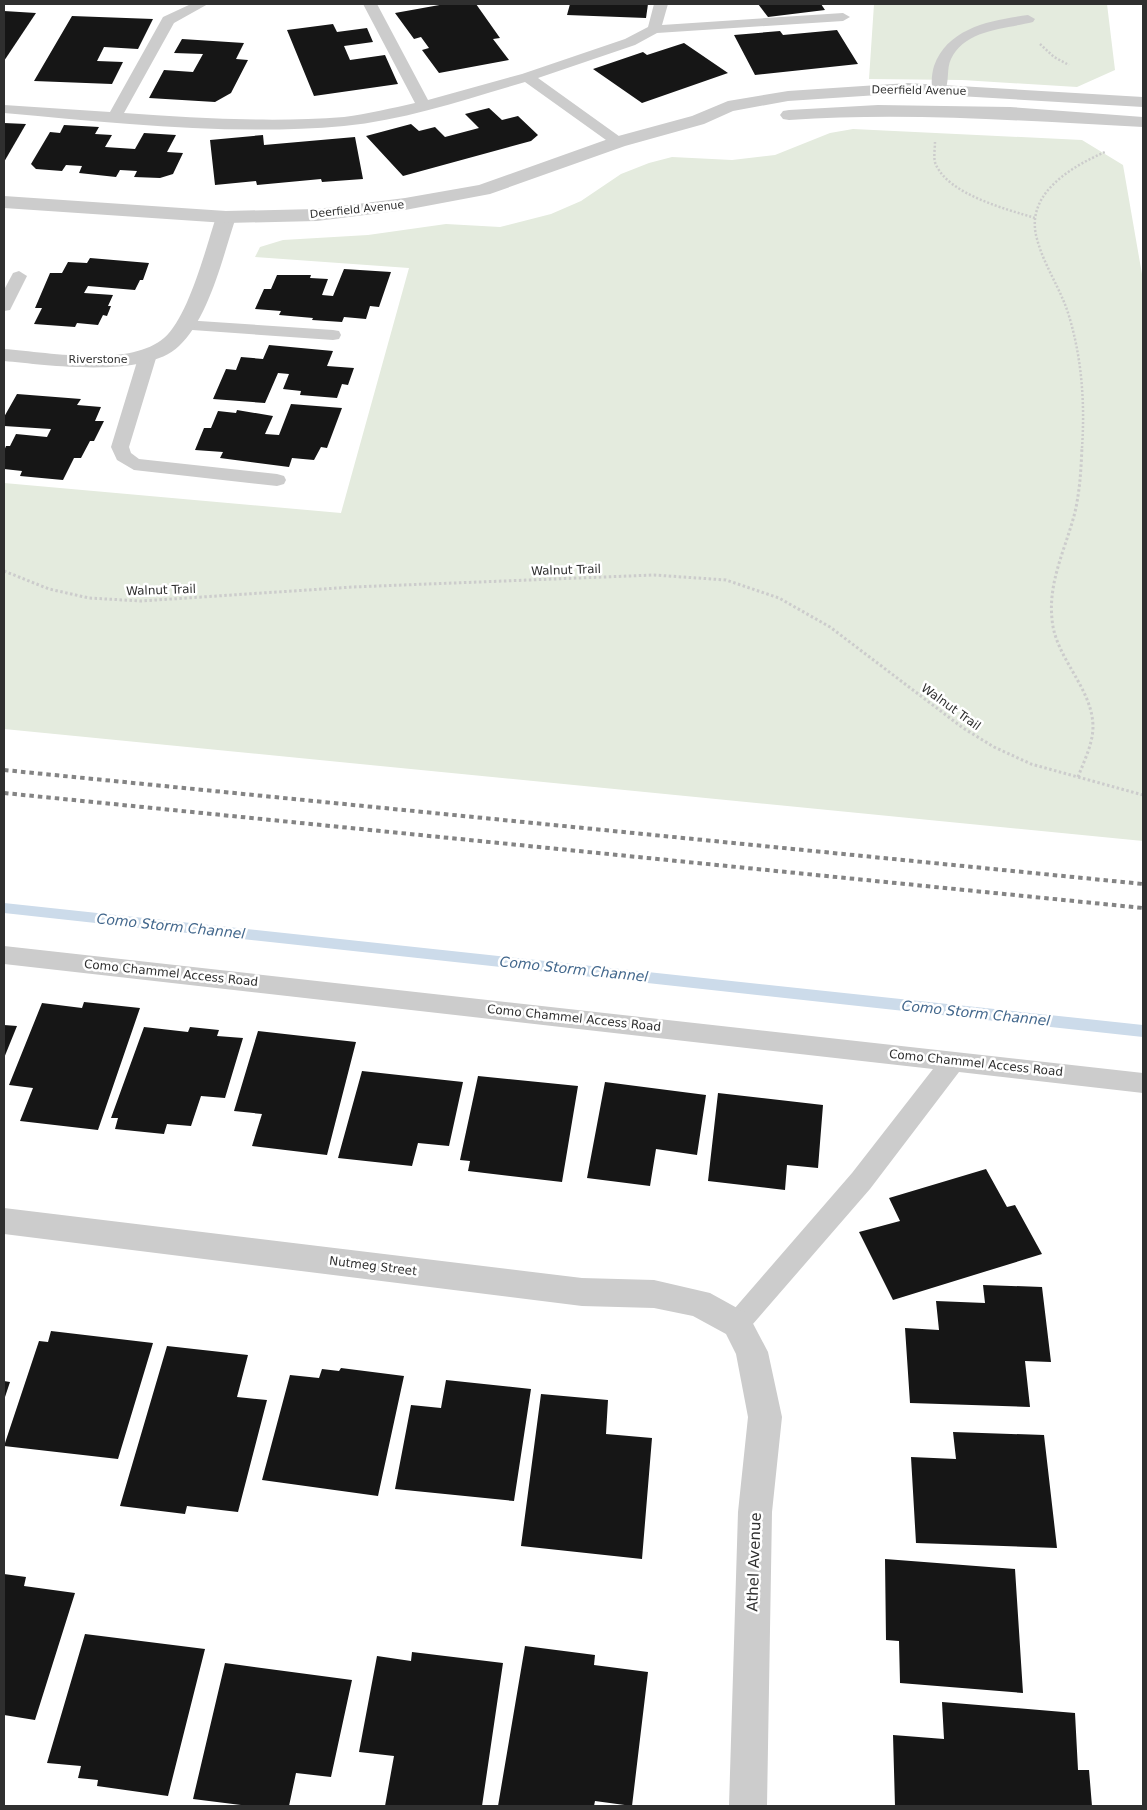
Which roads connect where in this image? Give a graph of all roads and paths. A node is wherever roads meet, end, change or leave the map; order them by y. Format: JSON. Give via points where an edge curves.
{"nodes":[{"id":1,"x":201,"y":4,"type":"edge"},
{"id":2,"x":370,"y":4,"type":"edge"},
{"id":3,"x":661,"y":4,"type":"edge"},
{"id":4,"x":843,"y":17,"type":"dead end"},
{"id":5,"x":1028,"y":19,"type":"joint"},
{"id":6,"x":654,"y":29,"type":"junction"},
{"id":7,"x":1070,"y":66,"type":"dead end"},
{"id":8,"x":527,"y":77,"type":"junction"},
{"id":9,"x":939,"y":89,"type":"junction"},
{"id":10,"x":1143,"y":102,"type":"edge"},
{"id":11,"x":424,"y":106,"type":"junction"},
{"id":12,"x":4,"y":109,"type":"edge"},
{"id":13,"x":940,"y":109,"type":"junction"},
{"id":14,"x":115,"y":116,"type":"junction"},
{"id":15,"x":698,"y":120,"type":"junction"},
{"id":16,"x":1143,"y":122,"type":"edge"},
{"id":17,"x":618,"y":142,"type":"junction"},
{"id":18,"x":1111,"y":149,"type":"dead end"},
{"id":19,"x":4,"y":202,"type":"edge"},
{"id":20,"x":226,"y":217,"type":"junction"},
{"id":21,"x":1035,"y":218,"type":"junction"},
{"id":22,"x":20,"y":276,"type":"dead end"},
{"id":23,"x":4,"y":306,"type":"edge"},
{"id":24,"x":184,"y":325,"type":"junction"},
{"id":25,"x":333,"y":335,"type":"dead end"},
{"id":26,"x":4,"y":355,"type":"edge"},
{"id":27,"x":148,"y":355,"type":"junction"},
{"id":28,"x":277,"y":480,"type":"dead end"},
{"id":29,"x":4,"y":571,"type":"edge"},
{"id":30,"x":1078,"y":777,"type":"junction"},
{"id":31,"x":1143,"y":795,"type":"edge"},
{"id":32,"x":4,"y":955,"type":"edge"},
{"id":33,"x":954,"y":1060,"type":"junction"},
{"id":34,"x":1143,"y":1083,"type":"edge"},
{"id":35,"x":4,"y":1221,"type":"edge"},
{"id":36,"x":737,"y":1324,"type":"junction"},
{"id":37,"x":748,"y":1806,"type":"edge"}],
"edges":[{"from":1,"to":14,"type":"lane","via":[[168,20]]},
{"from":2,"to":11,"type":"lane"},
{"from":3,"to":6,"type":"lane"},
{"from":4,"to":6,"type":"lane"},
{"from":5,"to":7,"type":"path","via":[[1041,44]]},
{"from":5,"to":9,"type":"lane","via":[[995,23],[960,38],[948,53],[938,76]]},
{"from":6,"to":8,"type":"lane","via":[[630,42]]},
{"from":8,"to":11,"type":"lane"},
{"from":8,"to":17,"type":"lane"},
{"from":9,"to":10,"type":"street","name":"Deerfield Avenue"},
{"from":9,"to":15,"type":"street","name":"Deerfield Avenue","via":[[858,90],[788,96],[728,106]]},
{"from":11,"to":14,"type":"lane","via":[[346,121],[277,125],[212,124]]},
{"from":12,"to":14,"type":"lane"},
{"from":13,"to":15,"type":"street","name":"Deerfield Avenue","via":[[878,109]]},
{"from":13,"to":16,"type":"street","name":"Deerfield Avenue"},
{"from":13,"to":21,"type":"path","via":[[935,137],[936,165],[955,186]]},
{"from":15,"to":17,"type":"street","name":"Deerfield Avenue"},
{"from":17,"to":20,"type":"street","name":"Deerfield Avenue","via":[[482,190],[317,215]]},
{"from":18,"to":21,"type":"path","via":[[1066,171],[1051,186]]},
{"from":19,"to":20,"type":"street","name":"Deerfield Avenue"},
{"from":20,"to":24,"type":"street","name":"Riverstone"},
{"from":21,"to":30,"type":"path","via":[[1036,238],[1065,302],[1080,372],[1082,428],[1075,512],[1051,589],[1052,623],[1092,720],[1090,744]]},
{"from":22,"to":23,"type":"lane"},
{"from":24,"to":25,"type":"lane"},
{"from":24,"to":27,"type":"street","name":"Riverstone","via":[[171,344]]},
{"from":26,"to":27,"type":"street","name":"Riverstone","via":[[124,361]]},
{"from":27,"to":28,"type":"lane","via":[[120,447],[123,456],[134,464]]},
{"from":29,"to":30,"type":"path","name":"Walnut Trail","via":[[49,589],[89,598],[141,602],[352,587],[654,575],[726,580],[779,598],[830,627],[963,728],[994,747],[1031,764]]},
{"from":30,"to":31,"type":"path","name":"Walnut Trail"},
{"from":32,"to":33,"type":"lane","name":"Como Chammel Access Road"},
{"from":33,"to":34,"type":"lane","name":"Como Chammel Access Road"},
{"from":33,"to":36,"type":"lane","via":[[861,1181]]},
{"from":35,"to":36,"type":"street","name":"Nutmeg Street","via":[[582,1292],[654,1294],[699,1303]]},
{"from":36,"to":37,"type":"street","name":"Athel Avenue","via":[[752,1352],[765,1417],[755,1512]]}]}
